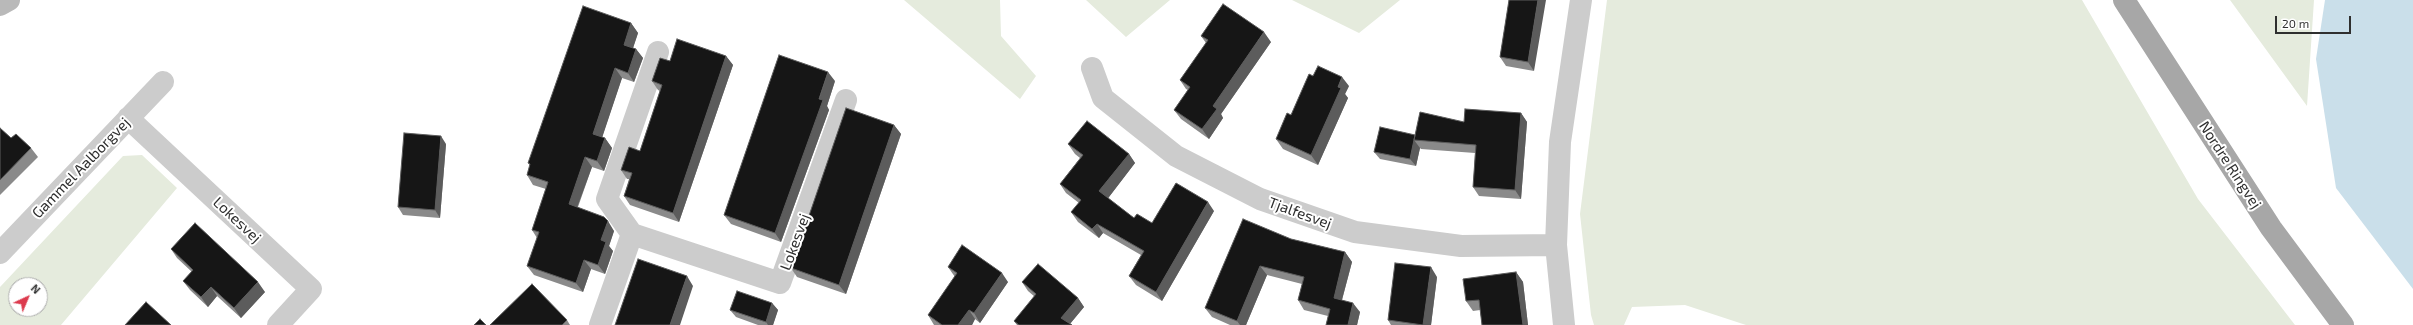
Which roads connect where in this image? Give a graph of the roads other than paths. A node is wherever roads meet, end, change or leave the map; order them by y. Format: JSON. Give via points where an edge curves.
{"nodes":[{"id":1,"x":9,"y":0,"type":"edge"},
{"id":2,"x":1581,"y":0,"type":"edge"},
{"id":3,"x":2124,"y":0,"type":"edge"},
{"id":4,"x":0,"y":5,"type":"edge"},
{"id":5,"x":658,"y":52,"type":"dead end"},
{"id":6,"x":1092,"y":68,"type":"dead end"},
{"id":7,"x":163,"y":82,"type":"dead end"},
{"id":8,"x":846,"y":100,"type":"dead end"},
{"id":9,"x":128,"y":118,"type":"junction"},
{"id":10,"x":632,"y":234,"type":"junction"},
{"id":11,"x":1556,"y":245,"type":"junction"},
{"id":12,"x":0,"y":253,"type":"edge"},
{"id":13,"x":278,"y":325,"type":"edge"},
{"id":14,"x":600,"y":325,"type":"edge"},
{"id":15,"x":1564,"y":325,"type":"edge"},
{"id":16,"x":2344,"y":325,"type":"edge"}],
"edges":[{"from":1,"to":4,"type":"street"},
{"from":2,"to":11,"type":"street","via":[[1560,142]]},
{"from":3,"to":16,"type":"main road","name":"Nordre Ringvej","via":[[2271,228]]},
{"from":5,"to":10,"type":"street","via":[[607,199]]},
{"from":6,"to":11,"type":"street","name":"Tjalfesvej","via":[[1103,98],[1176,156],[1260,199],[1355,232],[1461,246]]},
{"from":7,"to":9,"type":"street","name":"Gammel Aalborgvej"},
{"from":8,"to":10,"type":"street","name":"Lokesvej","via":[[780,283]]},
{"from":9,"to":12,"type":"street","name":"Gammel Aalborgvej"},
{"from":9,"to":13,"type":"street","name":"Lokesvej","via":[[311,289]]},
{"from":10,"to":14,"type":"street"},
{"from":11,"to":15,"type":"street"}]}
